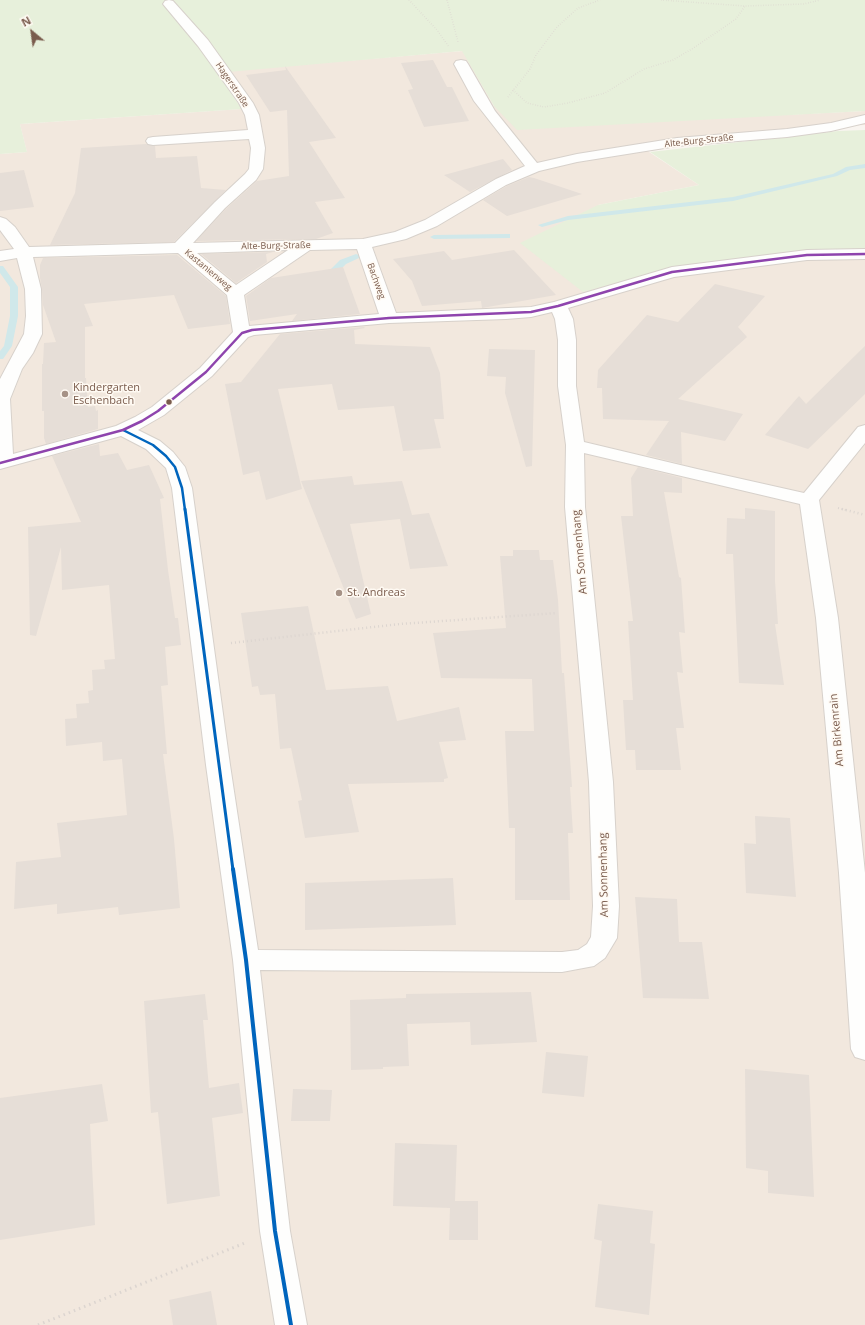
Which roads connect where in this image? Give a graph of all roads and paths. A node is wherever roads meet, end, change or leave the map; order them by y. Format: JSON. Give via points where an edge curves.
{"nodes":[{"id":1,"x":409,"y":0,"type":"edge"},
{"id":2,"x":447,"y":0,"type":"edge"},
{"id":3,"x":600,"y":0,"type":"edge"},
{"id":4,"x":661,"y":0,"type":"edge"},
{"id":5,"x":820,"y":0,"type":"edge"},
{"id":6,"x":169,"y":4,"type":"dead end"},
{"id":7,"x":745,"y":6,"type":"junction"},
{"id":8,"x":461,"y":64,"type":"junction"},
{"id":9,"x":513,"y":90,"type":"junction"},
{"id":10,"x":865,"y":119,"type":"edge"},
{"id":11,"x":495,"y":121,"type":"junction"},
{"id":12,"x":865,"y":124,"type":"edge"},
{"id":13,"x":831,"y":127,"type":"junction"},
{"id":14,"x":255,"y":134,"type":"junction"},
{"id":15,"x":153,"y":142,"type":"dead end"},
{"id":16,"x":534,"y":168,"type":"junction"},
{"id":17,"x":0,"y":222,"type":"edge"},
{"id":18,"x":363,"y":244,"type":"junction"},
{"id":19,"x":307,"y":245,"type":"junction"},
{"id":20,"x":181,"y":247,"type":"junction"},
{"id":21,"x":24,"y":252,"type":"junction"},
{"id":22,"x":865,"y":254,"type":"edge"},
{"id":23,"x":3,"y":255,"type":"edge"},
{"id":24,"x":235,"y":293,"type":"junction"},
{"id":25,"x":558,"y":306,"type":"junction"},
{"id":26,"x":389,"y":318,"type":"junction"},
{"id":27,"x":242,"y":333,"type":"junction"},
{"id":28,"x":123,"y":430,"type":"junction"},
{"id":29,"x":865,"y":431,"type":"edge"},
{"id":30,"x":575,"y":444,"type":"junction"},
{"id":31,"x":2,"y":463,"type":"edge"},
{"id":32,"x":809,"y":500,"type":"junction"},
{"id":33,"x":585,"y":611,"type":"junction"},
{"id":34,"x":203,"y":646,"type":"junction"},
{"id":35,"x":246,"y":960,"type":"junction"},
{"id":36,"x":865,"y":1049,"type":"edge"},
{"id":37,"x":275,"y":1231,"type":"junction"},
{"id":38,"x":38,"y":1325,"type":"edge"},
{"id":39,"x":291,"y":1325,"type":"edge"}],
"edges":[{"from":1,"to":8,"type":"path","via":[[437,30]]},
{"from":2,"to":8,"type":"path","via":[[462,55]]},
{"from":3,"to":9,"type":"path","via":[[578,8],[557,28]]},
{"from":4,"to":7,"type":"path"},
{"from":5,"to":7,"type":"path","via":[[804,4]]},
{"from":6,"to":14,"type":"street","name":"Hagerstraße","via":[[203,43],[246,103],[252,115]]},
{"from":7,"to":9,"type":"path","via":[[736,19],[692,50],[644,69],[605,92],[544,107],[527,103]]},
{"from":8,"to":11,"type":"street"},
{"from":9,"to":11,"type":"path"},
{"from":10,"to":13,"type":"street","name":"Alte-Burg-Straße"},
{"from":11,"to":16,"type":"street"},
{"from":12,"to":13,"type":"street"},
{"from":13,"to":16,"type":"street","name":"Alte-Burg-Straße","via":[[677,142],[577,158]]},
{"from":14,"to":15,"type":"street"},
{"from":14,"to":20,"type":"street","name":"Hagerstraße","via":[[258,148],[256,169],[251,177],[220,205]]},
{"from":16,"to":18,"type":"street","name":"Alte-Burg-Straße","via":[[501,182],[431,223],[400,236]]},
{"from":17,"to":21,"type":"street"},
{"from":18,"to":19,"type":"street","name":"Alte-Burg-Straße"},
{"from":18,"to":26,"type":"street","name":"Bachweg"},
{"from":19,"to":20,"type":"street","name":"Alte-Burg-Straße"},
{"from":19,"to":24,"type":"street","name":"Kastanienweg"},
{"from":20,"to":21,"type":"street","name":"Alte-Burg-Straße"},
{"from":20,"to":24,"type":"street","name":"Kastanienweg"},
{"from":21,"to":23,"type":"street","name":"Alte-Burg-Straße"},
{"from":21,"to":31,"type":"street","via":[[33,289],[33,334],[13,369],[1,400]]},
{"from":22,"to":25,"type":"street","via":[[807,255],[672,272]]},
{"from":24,"to":27,"type":"street","name":"Kastanienweg"},
{"from":25,"to":26,"type":"street","via":[[506,314]]},
{"from":25,"to":30,"type":"street","name":"Am Sonnenhang","via":[[564,319],[567,340],[567,386]]},
{"from":26,"to":27,"type":"street","via":[[268,328]]},
{"from":27,"to":28,"type":"street","via":[[206,372],[142,421]]},
{"from":28,"to":31,"type":"street"},
{"from":28,"to":34,"type":"street","via":[[153,445],[175,467],[182,488]]},
{"from":29,"to":32,"type":"street"},
{"from":30,"to":32,"type":"street"},
{"from":30,"to":33,"type":"street","name":"Am Sonnenhang","via":[[575,507]]},
{"from":32,"to":36,"type":"street","name":"Am Birkenrain","via":[[827,618],[852,873]]},
{"from":33,"to":34,"type":"path","via":[[400,624]]},
{"from":33,"to":35,"type":"street","name":"Am Sonnenhang","via":[[601,782],[606,899],[604,938],[596,951],[585,959],[562,962]]},
{"from":34,"to":35,"type":"street"},
{"from":35,"to":37,"type":"street"},
{"from":37,"to":38,"type":"path"},
{"from":37,"to":39,"type":"street"}]}
